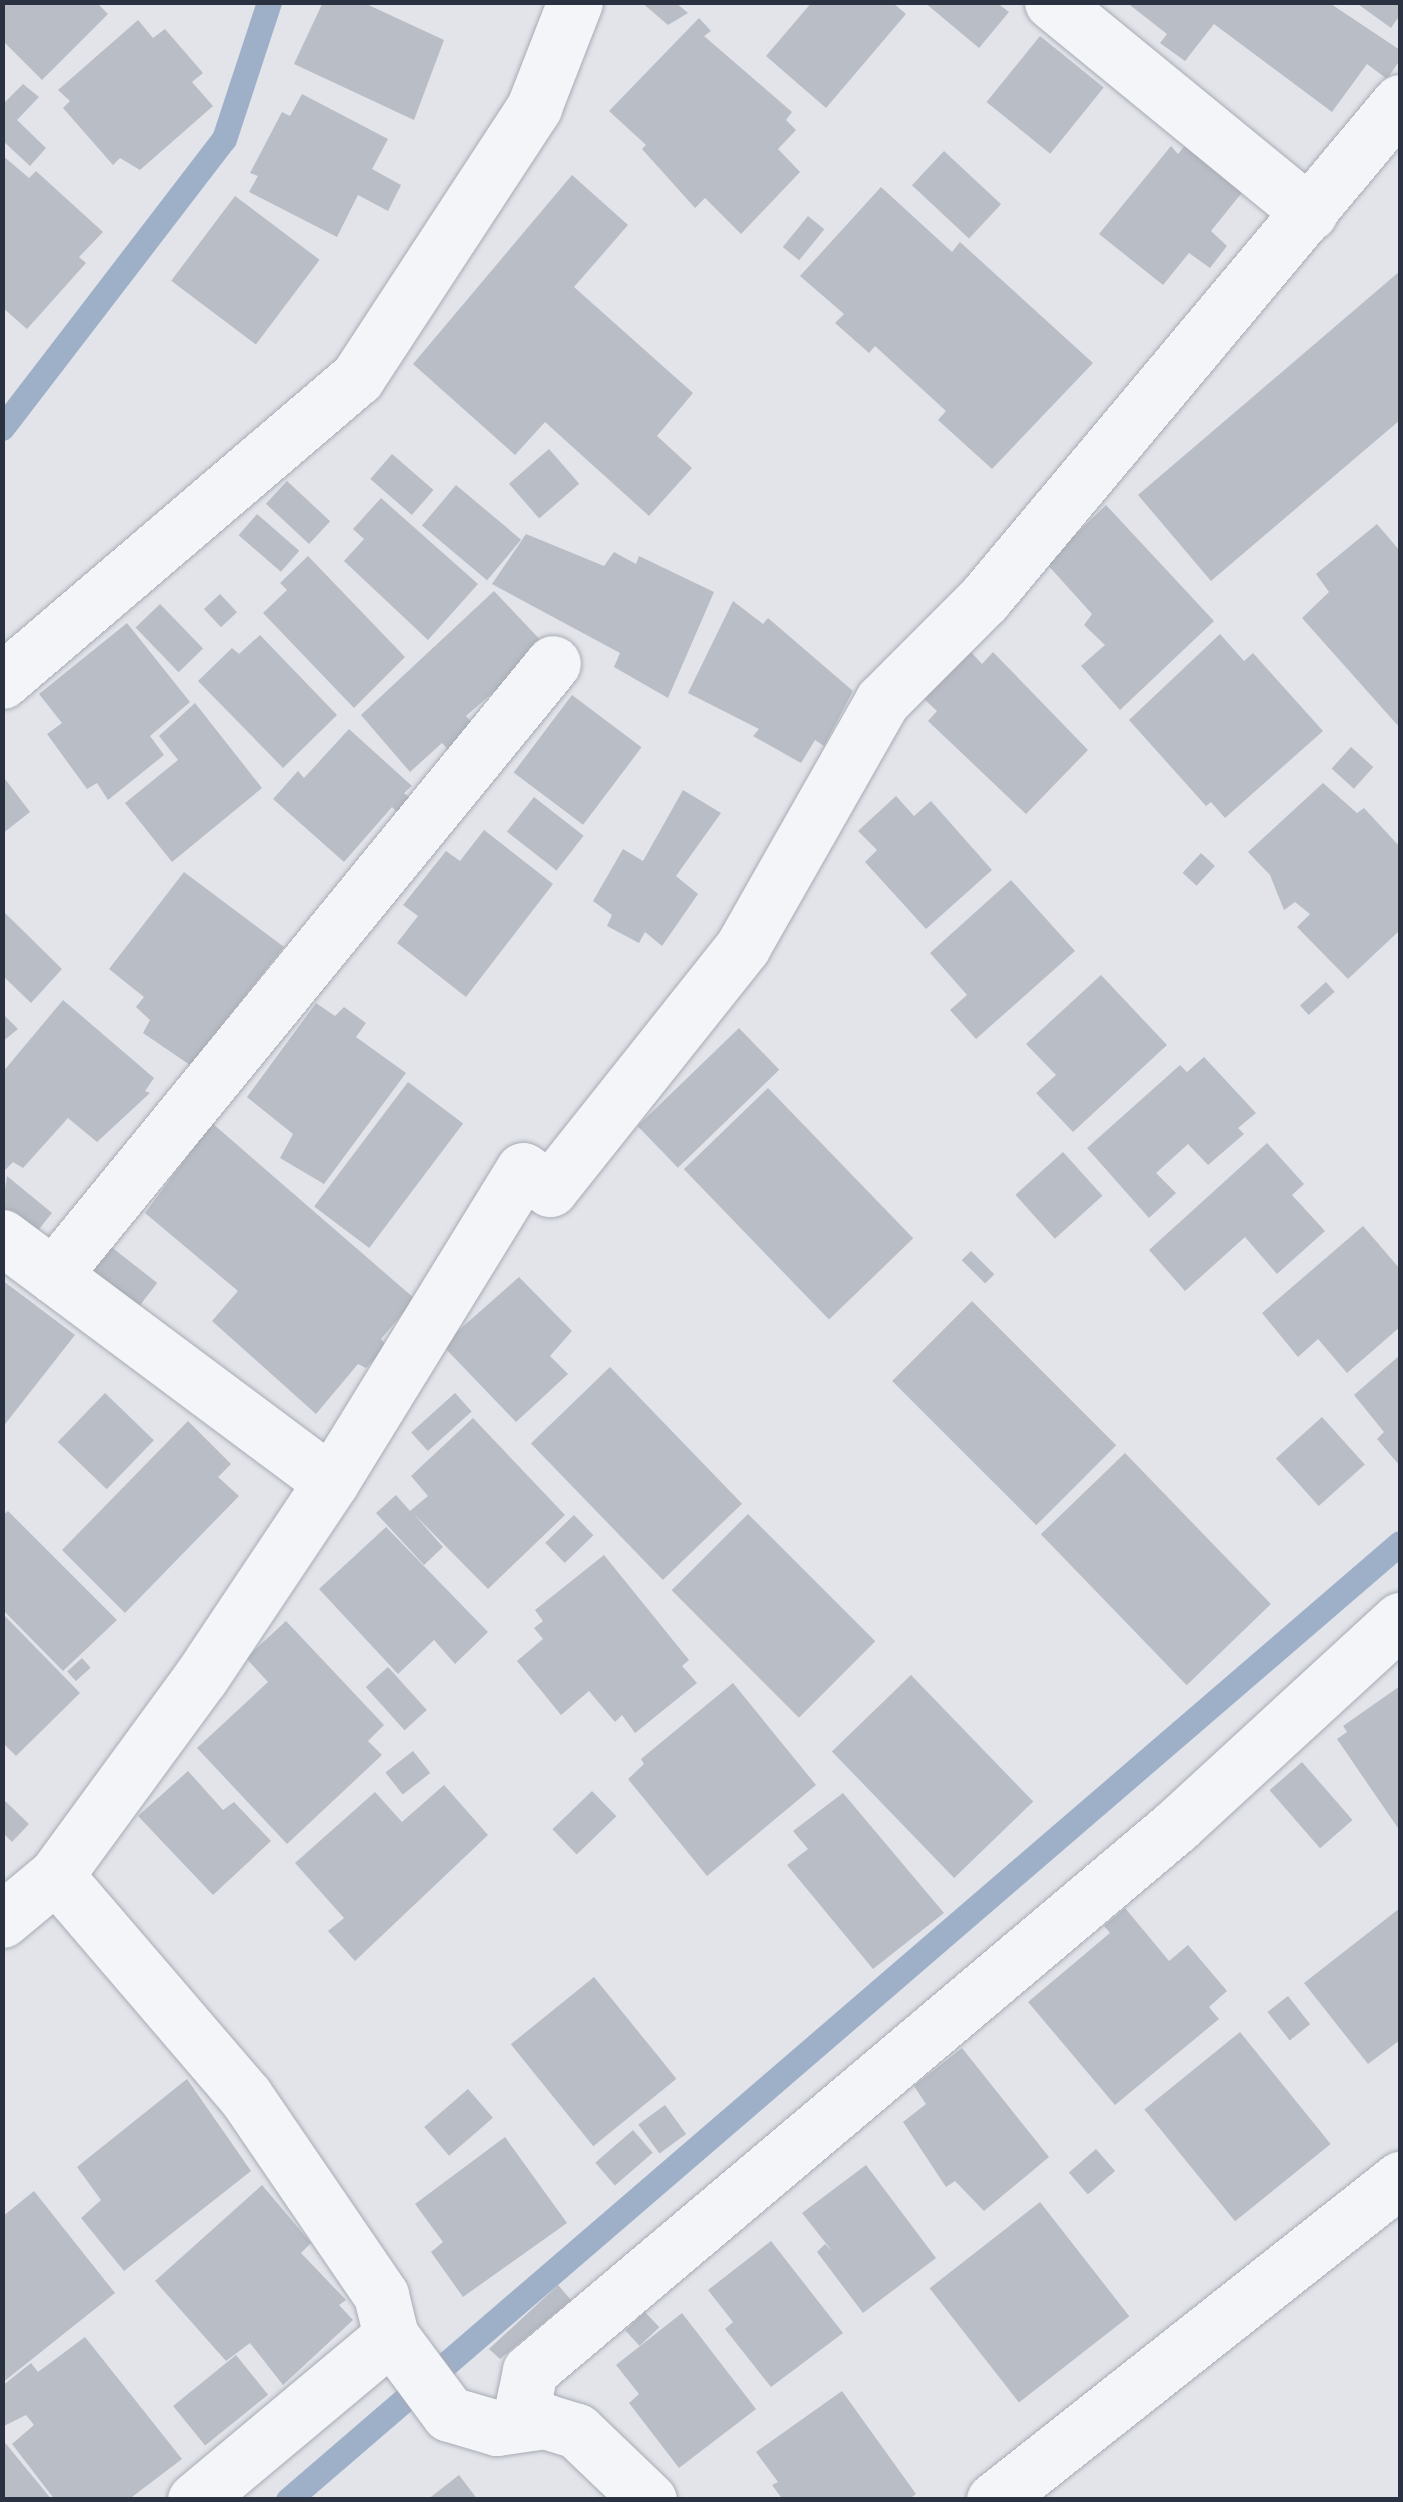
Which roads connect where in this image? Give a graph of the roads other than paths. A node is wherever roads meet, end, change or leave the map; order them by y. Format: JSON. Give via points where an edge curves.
{"nodes":[{"id":1,"x":575,"y":2,"type":"edge"},
{"id":2,"x":1052,"y":2,"type":"edge"},
{"id":3,"x":1400,"y":102,"type":"edge"},
{"id":4,"x":1310,"y":213,"type":"junction"},
{"id":5,"x":553,"y":663,"type":"dead end"},
{"id":6,"x":2,"y":681,"type":"edge"},
{"id":7,"x":2,"y":1237,"type":"edge"},
{"id":8,"x":53,"y":1276,"type":"junction"},
{"id":9,"x":332,"y":1482,"type":"junction"},
{"id":10,"x":1400,"y":1620,"type":"edge"},
{"id":11,"x":56,"y":1875,"type":"junction"},
{"id":12,"x":2,"y":1920,"type":"edge"},
{"id":13,"x":1400,"y":2179,"type":"edge"},
{"id":14,"x":399,"y":2346,"type":"junction"},
{"id":15,"x":519,"y":2423,"type":"junction"},
{"id":16,"x":196,"y":2500,"type":"edge"},
{"id":17,"x":649,"y":2500,"type":"edge"},
{"id":18,"x":994,"y":2500,"type":"edge"}],
"edges":[{"from":1,"to":6,"type":"street","via":[[534,106],[357,378]]},
{"from":2,"to":4,"type":"street"},
{"from":3,"to":4,"type":"street"},
{"from":4,"to":9,"type":"street","via":[[984,599],[882,701],[743,946],[550,1189],[523,1170]]},
{"from":5,"to":8,"type":"street"},
{"from":7,"to":8,"type":"street"},
{"from":8,"to":9,"type":"street"},
{"from":9,"to":11,"type":"street","via":[[202,1676]]},
{"from":10,"to":15,"type":"street","via":[[1177,1825],[530,2372]]},
{"from":11,"to":12,"type":"street"},
{"from":11,"to":14,"type":"street","via":[[246,2097],[381,2295]]},
{"from":13,"to":18,"type":"street"},
{"from":14,"to":15,"type":"street","via":[[450,2414],[497,2428]]},
{"from":14,"to":16,"type":"street"},
{"from":15,"to":17,"type":"street","via":[[578,2431]]}]}
